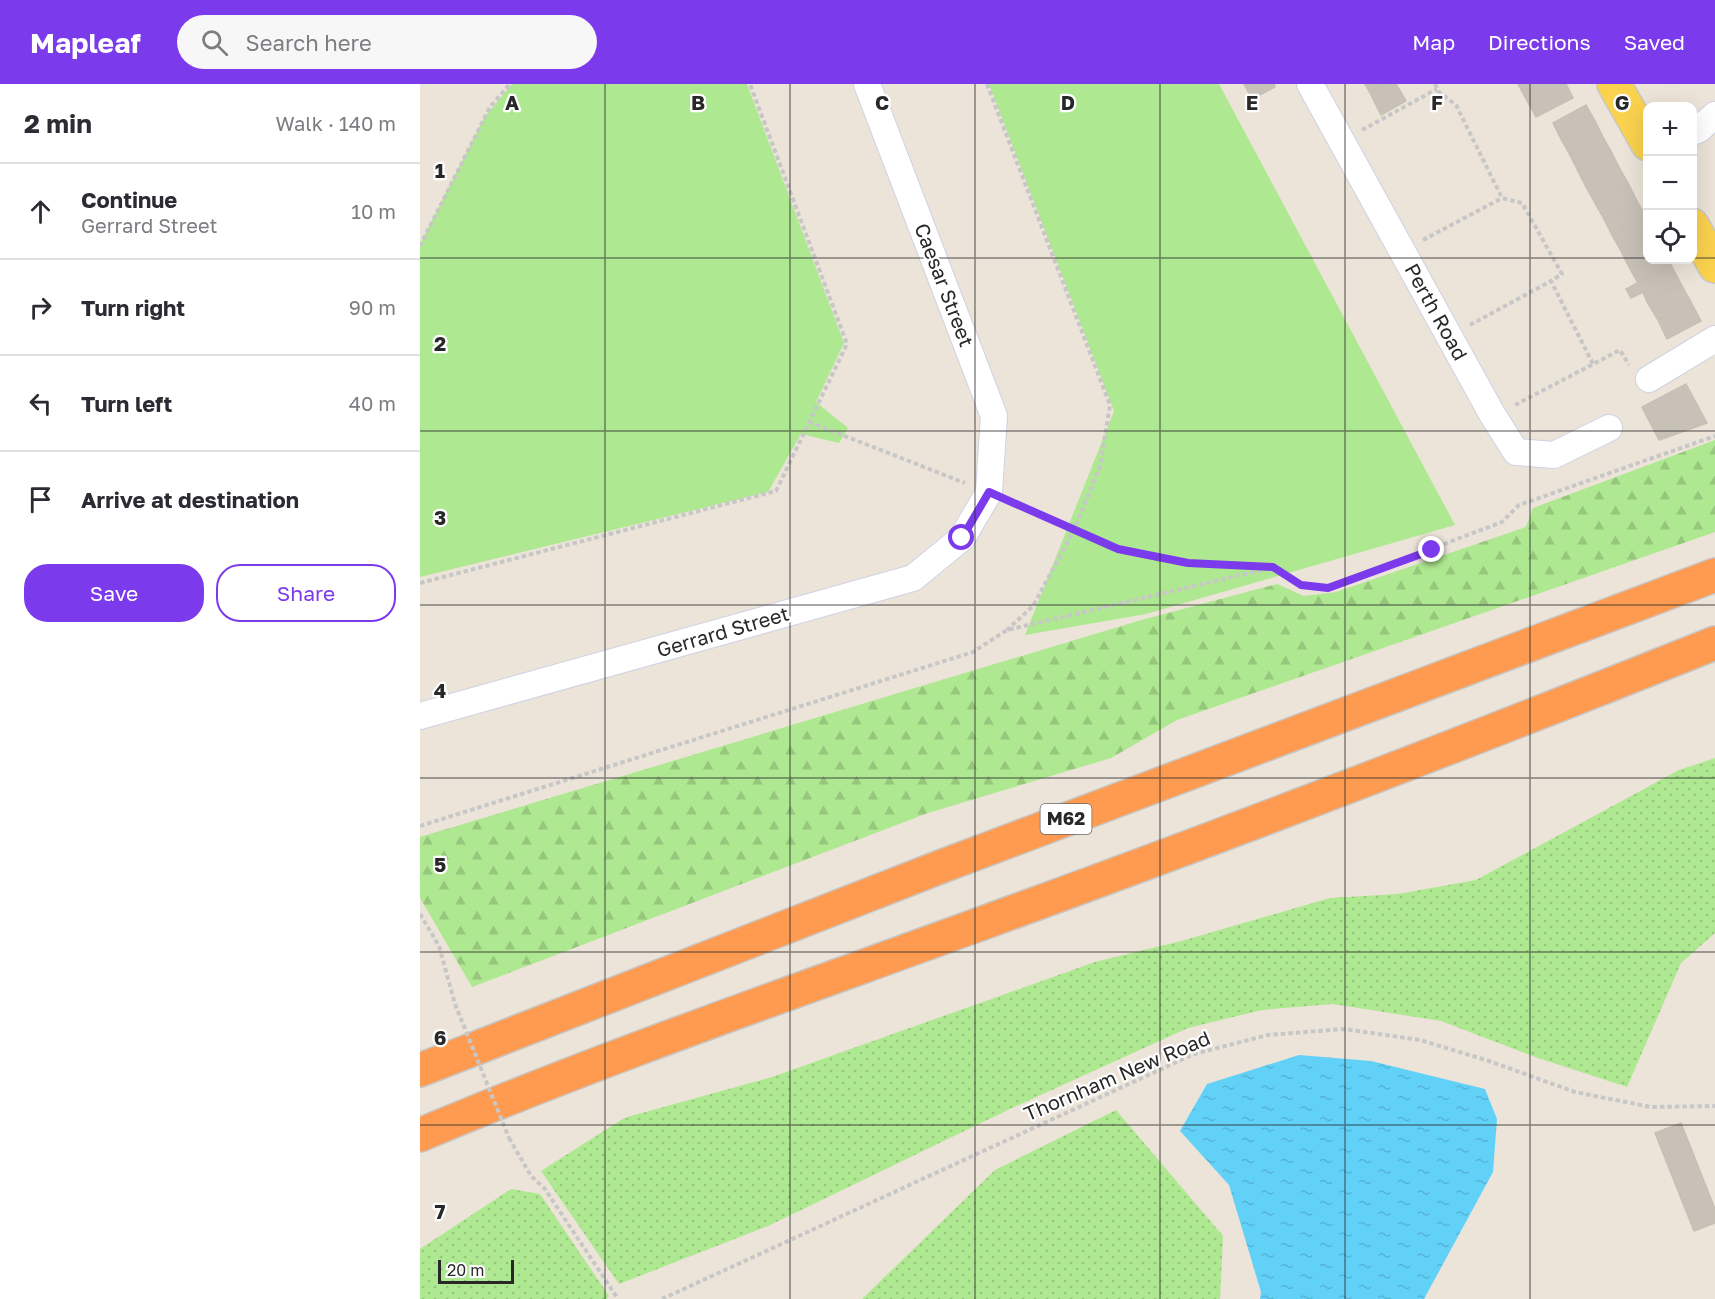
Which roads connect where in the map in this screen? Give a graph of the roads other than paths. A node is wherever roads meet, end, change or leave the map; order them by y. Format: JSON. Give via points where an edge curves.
{"nodes":[{"id":1,"x":867,"y":84,"type":"edge"},
{"id":2,"x":1310,"y":84,"type":"edge"},
{"id":3,"x":1614,"y":84,"type":"edge"},
{"id":4,"x":1715,"y":116,"type":"edge"},
{"id":5,"x":1697,"y":130,"type":"edge"},
{"id":6,"x":1643,"y":137,"type":"edge"},
{"id":7,"x":1697,"y":234,"type":"edge"},
{"id":8,"x":1715,"y":266,"type":"edge"},
{"id":9,"x":1715,"y":339,"type":"edge"},
{"id":10,"x":1649,"y":379,"type":"dead end"},
{"id":11,"x":1608,"y":428,"type":"dead end"},
{"id":12,"x":989,"y":492,"type":"joint"},
{"id":13,"x":1715,"y":575,"type":"edge"},
{"id":14,"x":1715,"y":643,"type":"edge"},
{"id":15,"x":420,"y":716,"type":"edge"},
{"id":16,"x":420,"y":1070,"type":"edge"},
{"id":17,"x":420,"y":1135,"type":"edge"}],
"edges":[{"from":1,"to":12,"type":"street","name":"Caesar Street","via":[[994,416]]},
{"from":2,"to":11,"type":"street","name":"Perth Road","via":[[1516,452],[1554,455]]},
{"from":3,"to":6,"type":"main road"},
{"from":4,"to":5,"type":"street"},
{"from":7,"to":8,"type":"main road"},
{"from":9,"to":10,"type":"street"},
{"from":12,"to":15,"type":"street","name":"Gerrard Street","via":[[962,538],[913,578]]},
{"from":13,"to":16,"type":"highway","number":"M62","via":[[940,867]]},
{"from":14,"to":17,"type":"highway","via":[[1265,819],[705,1024]]}]}
